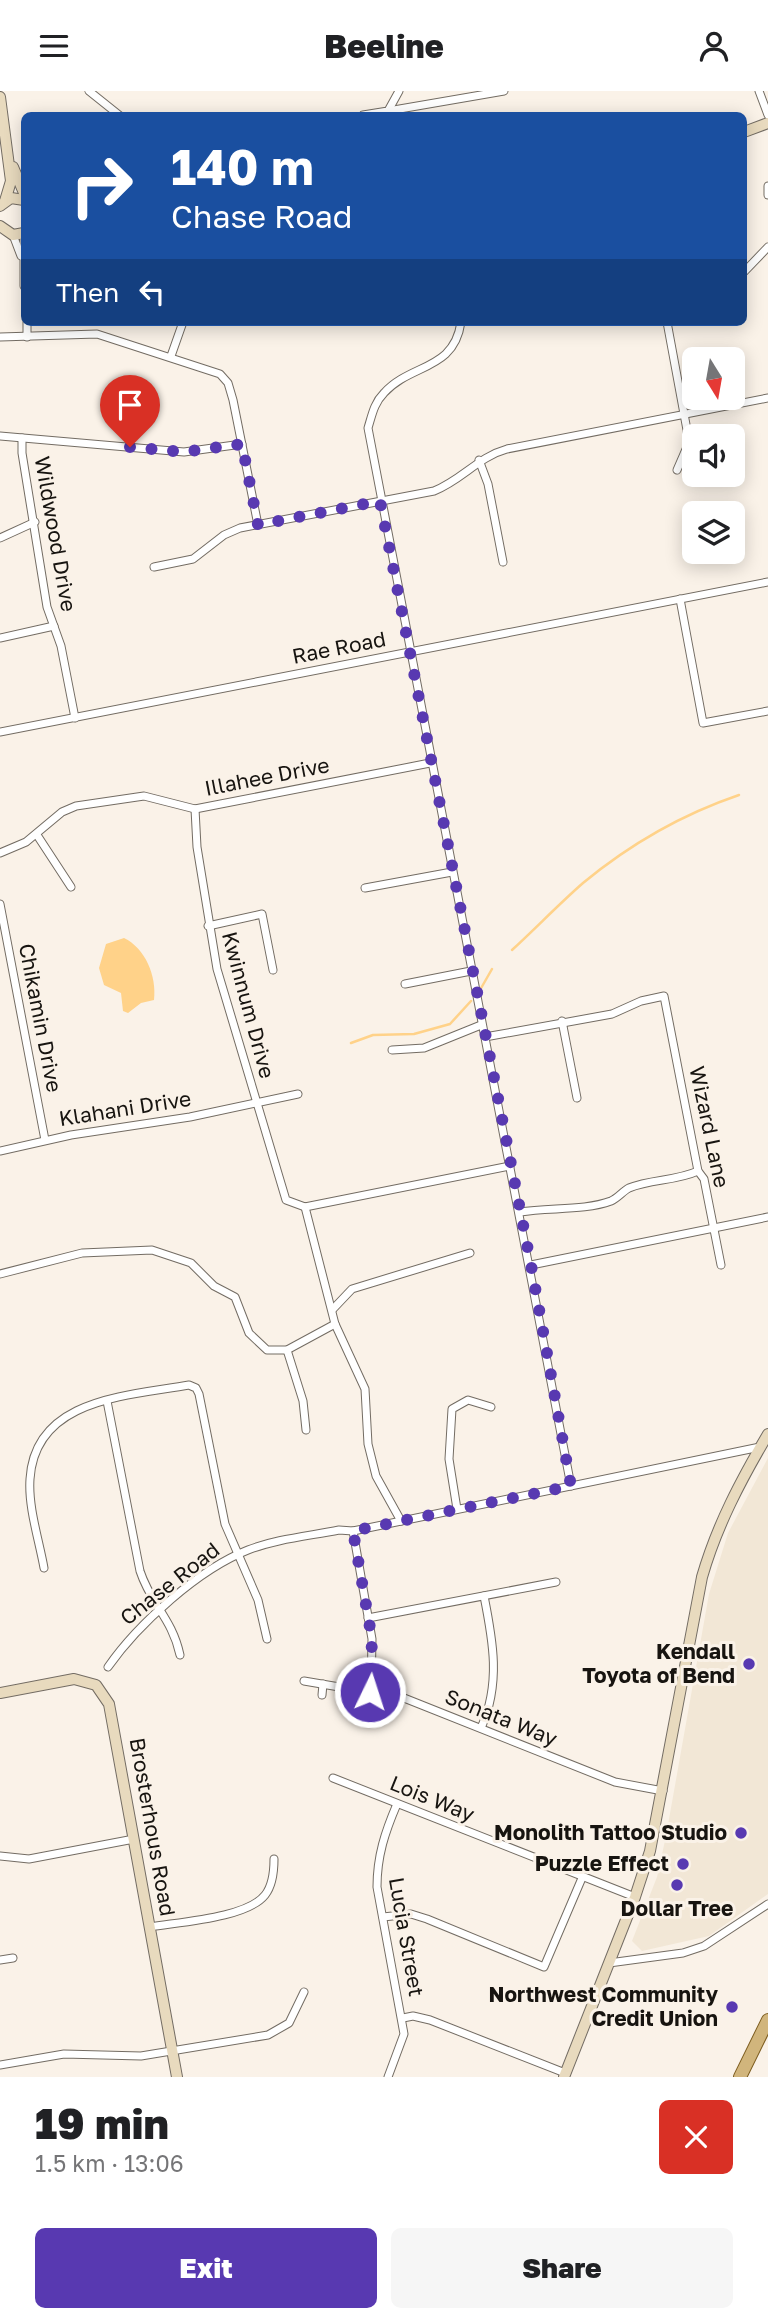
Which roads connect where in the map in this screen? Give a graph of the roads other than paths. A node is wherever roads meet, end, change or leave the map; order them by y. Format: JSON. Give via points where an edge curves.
{"nodes":[{"id":1,"x":89,"y":91,"type":"edge"},
{"id":2,"x":399,"y":91,"type":"edge"},
{"id":3,"x":504,"y":91,"type":"edge"},
{"id":4,"x":759,"y":91,"type":"edge"},
{"id":5,"x":0,"y":97,"type":"edge"},
{"id":6,"x":388,"y":111,"type":"junction"},
{"id":7,"x":115,"y":112,"type":"edge"},
{"id":8,"x":382,"y":112,"type":"edge"},
{"id":9,"x":768,"y":115,"type":"edge"},
{"id":10,"x":768,"y":123,"type":"edge"},
{"id":11,"x":747,"y":131,"type":"edge"},
{"id":12,"x":9,"y":158,"type":"junction"},
{"id":13,"x":21,"y":186,"type":"edge"},
{"id":14,"x":768,"y":186,"type":"edge"},
{"id":15,"x":768,"y":195,"type":"edge"},
{"id":16,"x":21,"y":199,"type":"edge"},
{"id":17,"x":3,"y":204,"type":"edge"},
{"id":18,"x":1,"y":228,"type":"edge"},
{"id":19,"x":19,"y":234,"type":"edge"},
{"id":20,"x":768,"y":247,"type":"edge"},
{"id":21,"x":747,"y":269,"type":"edge"},
{"id":22,"x":27,"y":326,"type":"edge"},
{"id":23,"x":182,"y":326,"type":"edge"},
{"id":24,"x":460,"y":326,"type":"edge"},
{"id":25,"x":668,"y":326,"type":"edge"},
{"id":26,"x":0,"y":337,"type":"edge"},
{"id":27,"x":27,"y":337,"type":"junction"},
{"id":28,"x":171,"y":356,"type":"junction"},
{"id":29,"x":768,"y":397,"type":"edge"},
{"id":30,"x":684,"y":414,"type":"junction"},
{"id":31,"x":0,"y":436,"type":"edge"},
{"id":32,"x":22,"y":438,"type":"junction"},
{"id":33,"x":242,"y":444,"type":"junction"},
{"id":34,"x":479,"y":460,"type":"junction"},
{"id":35,"x":677,"y":470,"type":"dead end"},
{"id":36,"x":380,"y":501,"type":"junction"},
{"id":37,"x":35,"y":523,"type":"junction"},
{"id":38,"x":258,"y":525,"type":"junction"},
{"id":39,"x":0,"y":538,"type":"edge"},
{"id":40,"x":503,"y":562,"type":"dead end"},
{"id":41,"x":154,"y":567,"type":"dead end"},
{"id":42,"x":768,"y":582,"type":"edge"},
{"id":43,"x":680,"y":599,"type":"junction"},
{"id":44,"x":54,"y":626,"type":"junction"},
{"id":45,"x":0,"y":638,"type":"edge"},
{"id":46,"x":409,"y":652,"type":"junction"},
{"id":47,"x":768,"y":711,"type":"edge"},
{"id":48,"x":75,"y":718,"type":"junction"},
{"id":49,"x":0,"y":732,"type":"edge"},
{"id":50,"x":430,"y":763,"type":"junction"},
{"id":51,"x":195,"y":809,"type":"junction"},
{"id":52,"x":37,"y":835,"type":"junction"},
{"id":53,"x":0,"y":853,"type":"edge"},
{"id":54,"x":452,"y":872,"type":"junction"},
{"id":55,"x":71,"y":887,"type":"dead end"},
{"id":56,"x":365,"y":888,"type":"dead end"},
{"id":57,"x":0,"y":904,"type":"edge"},
{"id":58,"x":208,"y":926,"type":"junction"},
{"id":59,"x":273,"y":970,"type":"dead end"},
{"id":60,"x":471,"y":971,"type":"junction"},
{"id":61,"x":405,"y":984,"type":"dead end"},
{"id":62,"x":562,"y":1021,"type":"junction"},
{"id":63,"x":481,"y":1025,"type":"junction"},
{"id":64,"x":485,"y":1037,"type":"junction"},
{"id":65,"x":392,"y":1050,"type":"dead end"},
{"id":66,"x":298,"y":1094,"type":"dead end"},
{"id":67,"x":577,"y":1098,"type":"dead end"},
{"id":68,"x":256,"y":1102,"type":"junction"},
{"id":69,"x":45,"y":1140,"type":"junction"},
{"id":70,"x":0,"y":1151,"type":"edge"},
{"id":71,"x":510,"y":1166,"type":"junction"},
{"id":72,"x":698,"y":1171,"type":"junction"},
{"id":73,"x":305,"y":1207,"type":"junction"},
{"id":74,"x":520,"y":1212,"type":"junction"},
{"id":75,"x":768,"y":1217,"type":"edge"},
{"id":76,"x":713,"y":1228,"type":"junction"},
{"id":77,"x":470,"y":1253,"type":"dead end"},
{"id":78,"x":531,"y":1265,"type":"junction"},
{"id":79,"x":721,"y":1265,"type":"dead end"},
{"id":80,"x":0,"y":1274,"type":"edge"},
{"id":81,"x":333,"y":1309,"type":"junction"},
{"id":82,"x":335,"y":1324,"type":"junction"},
{"id":83,"x":287,"y":1350,"type":"junction"},
{"id":84,"x":107,"y":1401,"type":"junction"},
{"id":85,"x":491,"y":1407,"type":"dead end"},
{"id":86,"x":306,"y":1430,"type":"dead end"},
{"id":87,"x":768,"y":1434,"type":"edge"},
{"id":88,"x":760,"y":1447,"type":"junction"},
{"id":89,"x":571,"y":1486,"type":"junction"},
{"id":90,"x":457,"y":1509,"type":"junction"},
{"id":91,"x":401,"y":1521,"type":"junction"},
{"id":92,"x":353,"y":1531,"type":"junction"},
{"id":93,"x":239,"y":1554,"type":"junction"},
{"id":94,"x":44,"y":1569,"type":"dead end"},
{"id":95,"x":556,"y":1582,"type":"dead end"},
{"id":96,"x":484,"y":1596,"type":"junction"},
{"id":97,"x":161,"y":1609,"type":"junction"},
{"id":98,"x":368,"y":1618,"type":"junction"},
{"id":99,"x":267,"y":1639,"type":"dead end"},
{"id":100,"x":180,"y":1655,"type":"dead end"},
{"id":101,"x":108,"y":1667,"type":"dead end"},
{"id":102,"x":304,"y":1681,"type":"dead end"},
{"id":103,"x":323,"y":1684,"type":"junction"},
{"id":104,"x":370,"y":1692,"type":"junction"},
{"id":105,"x":0,"y":1693,"type":"edge"},
{"id":106,"x":321,"y":1695,"type":"dead end"},
{"id":107,"x":481,"y":1728,"type":"junction"},
{"id":108,"x":333,"y":1778,"type":"dead end"},
{"id":109,"x":664,"y":1791,"type":"junction"},
{"id":110,"x":397,"y":1804,"type":"junction"},
{"id":111,"x":134,"y":1839,"type":"junction"},
{"id":112,"x":0,"y":1856,"type":"edge"},
{"id":113,"x":274,"y":1859,"type":"dead end"},
{"id":114,"x":582,"y":1878,"type":"junction"},
{"id":115,"x":635,"y":1897,"type":"junction"},
{"id":116,"x":768,"y":1904,"type":"edge"},
{"id":117,"x":383,"y":1917,"type":"junction"},
{"id":118,"x":150,"y":1927,"type":"junction"},
{"id":119,"x":13,"y":1958,"type":"dead end"},
{"id":120,"x":0,"y":1960,"type":"edge"},
{"id":121,"x":609,"y":1963,"type":"junction"},
{"id":122,"x":303,"y":1992,"type":"dead end"},
{"id":123,"x":403,"y":2018,"type":"junction"},
{"id":124,"x":768,"y":2020,"type":"edge"},
{"id":125,"x":173,"y":2052,"type":"junction"},
{"id":126,"x":0,"y":2065,"type":"edge"},
{"id":127,"x":564,"y":2075,"type":"edge"},
{"id":128,"x":177,"y":2077,"type":"edge"},
{"id":129,"x":388,"y":2077,"type":"edge"},
{"id":130,"x":740,"y":2077,"type":"edge"}],
"edges":[{"from":1,"to":7,"type":"street"},
{"from":2,"to":6,"type":"street"},
{"from":3,"to":6,"type":"street"},
{"from":4,"to":9,"type":"street"},
{"from":5,"to":12,"type":"street"},
{"from":6,"to":8,"type":"street"},
{"from":10,"to":11,"type":"street"},
{"from":12,"to":13,"type":"street"},
{"from":12,"to":17,"type":"street","via":[[11,181]]},
{"from":14,"to":15,"type":"street"},
{"from":16,"to":17,"type":"street"},
{"from":18,"to":19,"type":"street"},
{"from":20,"to":21,"type":"street"},
{"from":22,"to":27,"type":"street"},
{"from":23,"to":28,"type":"street"},
{"from":24,"to":36,"type":"street","via":[[450,352],[384,392],[374,407],[368,428]]},
{"from":25,"to":30,"type":"street"},
{"from":26,"to":27,"type":"street"},
{"from":27,"to":28,"type":"street","via":[[97,334]]},
{"from":28,"to":33,"type":"street","via":[[206,367],[228,383]]},
{"from":29,"to":30,"type":"street"},
{"from":30,"to":34,"type":"street","via":[[507,449]]},
{"from":30,"to":35,"type":"street","via":[[687,447]]},
{"from":31,"to":32,"type":"street"},
{"from":32,"to":33,"type":"street","via":[[184,452]]},
{"from":32,"to":37,"type":"street","name":"Wildwood Drive"},
{"from":33,"to":38,"type":"street"},
{"from":34,"to":36,"type":"street","via":[[451,484]]},
{"from":34,"to":40,"type":"street"},
{"from":36,"to":38,"type":"street"},
{"from":36,"to":46,"type":"street"},
{"from":37,"to":39,"type":"street"},
{"from":37,"to":44,"type":"street","name":"Wildwood Drive"},
{"from":38,"to":41,"type":"street","via":[[224,535],[192,559]]},
{"from":42,"to":43,"type":"street","name":"Rae Road"},
{"from":43,"to":46,"type":"street","name":"Rae Road"},
{"from":43,"to":47,"type":"street","via":[[704,723]]},
{"from":44,"to":45,"type":"street"},
{"from":44,"to":48,"type":"street","name":"Wildwood Drive"},
{"from":46,"to":48,"type":"street","name":"Rae Road"},
{"from":46,"to":50,"type":"street"},
{"from":48,"to":49,"type":"street","name":"Rae Road"},
{"from":50,"to":51,"type":"street","name":"Illahee Drive"},
{"from":50,"to":54,"type":"street"},
{"from":51,"to":52,"type":"street","name":"Illahee Drive","via":[[144,796],[76,806],[62,812]]},
{"from":51,"to":58,"type":"street","name":"Kwinnum Drive"},
{"from":52,"to":53,"type":"street","name":"Illahee Drive"},
{"from":52,"to":55,"type":"street"},
{"from":54,"to":56,"type":"street"},
{"from":54,"to":60,"type":"street"},
{"from":57,"to":69,"type":"street","name":"Chikamin Drive"},
{"from":58,"to":59,"type":"street","via":[[262,914]]},
{"from":58,"to":68,"type":"street","name":"Kwinnum Drive","via":[[226,1006]]},
{"from":60,"to":61,"type":"street"},
{"from":60,"to":63,"type":"street"},
{"from":62,"to":64,"type":"street"},
{"from":62,"to":67,"type":"street"},
{"from":62,"to":72,"type":"street","name":"Wizard Lane","via":[[612,1014],[640,1000],[664,996]]},
{"from":63,"to":64,"type":"street"},
{"from":63,"to":65,"type":"street","via":[[424,1048]]},
{"from":64,"to":71,"type":"street"},
{"from":66,"to":68,"type":"street","name":"Klahani Drive"},
{"from":68,"to":69,"type":"street","name":"Klahani Drive"},
{"from":68,"to":73,"type":"street","name":"Kwinnum Drive","via":[[283,1192],[290,1204]]},
{"from":69,"to":70,"type":"street","name":"Klahani Drive"},
{"from":71,"to":73,"type":"street"},
{"from":71,"to":74,"type":"street"},
{"from":72,"to":74,"type":"street","via":[[629,1188],[612,1200]]},
{"from":72,"to":76,"type":"street","name":"Wizard Lane","via":[[704,1179]]},
{"from":73,"to":81,"type":"street"},
{"from":74,"to":78,"type":"street"},
{"from":75,"to":76,"type":"street"},
{"from":76,"to":78,"type":"street"},
{"from":76,"to":79,"type":"street","name":"Wizard Lane"},
{"from":77,"to":81,"type":"street","via":[[352,1289]]},
{"from":78,"to":89,"type":"street"},
{"from":80,"to":83,"type":"street","via":[[82,1253],[128,1249],[176,1255],[235,1297],[258,1344],[267,1350]]},
{"from":81,"to":82,"type":"street"},
{"from":82,"to":83,"type":"street"},
{"from":82,"to":91,"type":"street","via":[[365,1389],[368,1444],[376,1476]]},
{"from":83,"to":86,"type":"street","via":[[303,1401]]},
{"from":84,"to":93,"type":"street","via":[[190,1385],[196,1388],[225,1524]]},
{"from":84,"to":94,"type":"street","via":[[67,1415],[46,1433],[40,1445],[30,1478]]},
{"from":84,"to":97,"type":"street","via":[[140,1571]]},
{"from":85,"to":90,"type":"street","via":[[468,1400],[452,1409],[449,1459]]},
{"from":87,"to":88,"type":"street"},
{"from":88,"to":89,"type":"street","name":"Chase Road"},
{"from":88,"to":109,"type":"street","via":[[721,1520],[702,1577]]},
{"from":89,"to":90,"type":"street","name":"Chase Road"},
{"from":90,"to":91,"type":"street","name":"Chase Road"},
{"from":91,"to":92,"type":"street","name":"Chase Road"},
{"from":92,"to":93,"type":"street","name":"Chase Road","via":[[325,1533]]},
{"from":92,"to":98,"type":"street"},
{"from":93,"to":97,"type":"street","name":"Chase Road"},
{"from":93,"to":99,"type":"street","via":[[261,1608]]},
{"from":95,"to":96,"type":"street"},
{"from":96,"to":98,"type":"street"},
{"from":96,"to":107,"type":"street","via":[[494,1647],[494,1675]]},
{"from":97,"to":100,"type":"street","via":[[176,1633]]},
{"from":97,"to":101,"type":"street","name":"Chase Road","via":[[126,1642]]},
{"from":98,"to":104,"type":"street","via":[[373,1667]]},
{"from":102,"to":103,"type":"street","name":"Sonata Way"},
{"from":103,"to":104,"type":"street","name":"Sonata Way"},
{"from":103,"to":106,"type":"street"},
{"from":104,"to":107,"type":"street","name":"Sonata Way","via":[[404,1698]]},
{"from":105,"to":111,"type":"street","name":"Brosterhous Road","via":[[62,1680],[96,1685],[113,1717]]},
{"from":107,"to":109,"type":"street","name":"Sonata Way","via":[[615,1783]]},
{"from":108,"to":110,"type":"street","name":"Lois Way"},
{"from":109,"to":115,"type":"street"},
{"from":110,"to":114,"type":"street","name":"Lois Way"},
{"from":110,"to":117,"type":"street","name":"Lucia Street","via":[[377,1864]]},
{"from":111,"to":112,"type":"street","via":[[29,1859]]},
{"from":111,"to":118,"type":"street","name":"Brosterhous Road"},
{"from":113,"to":118,"type":"street","via":[[274,1875],[265,1896],[242,1911]]},
{"from":114,"to":115,"type":"street","name":"Lois Way"},
{"from":114,"to":117,"type":"street","via":[[544,1967],[411,1914]]},
{"from":115,"to":121,"type":"street"},
{"from":116,"to":121,"type":"street","via":[[705,1946]]},
{"from":117,"to":123,"type":"street","name":"Lucia Street"},
{"from":118,"to":125,"type":"street","name":"Brosterhous Road"},
{"from":119,"to":120,"type":"street"},
{"from":121,"to":127,"type":"street"},
{"from":122,"to":125,"type":"street","via":[[289,2023],[268,2035]]},
{"from":123,"to":127,"type":"street","via":[[430,2021]]},
{"from":123,"to":129,"type":"street","name":"Lucia Street","via":[[401,2047]]},
{"from":124,"to":130,"type":"main road"},
{"from":125,"to":126,"type":"street","via":[[64,2054]]},
{"from":125,"to":128,"type":"street","name":"Brosterhous Road"}]}
